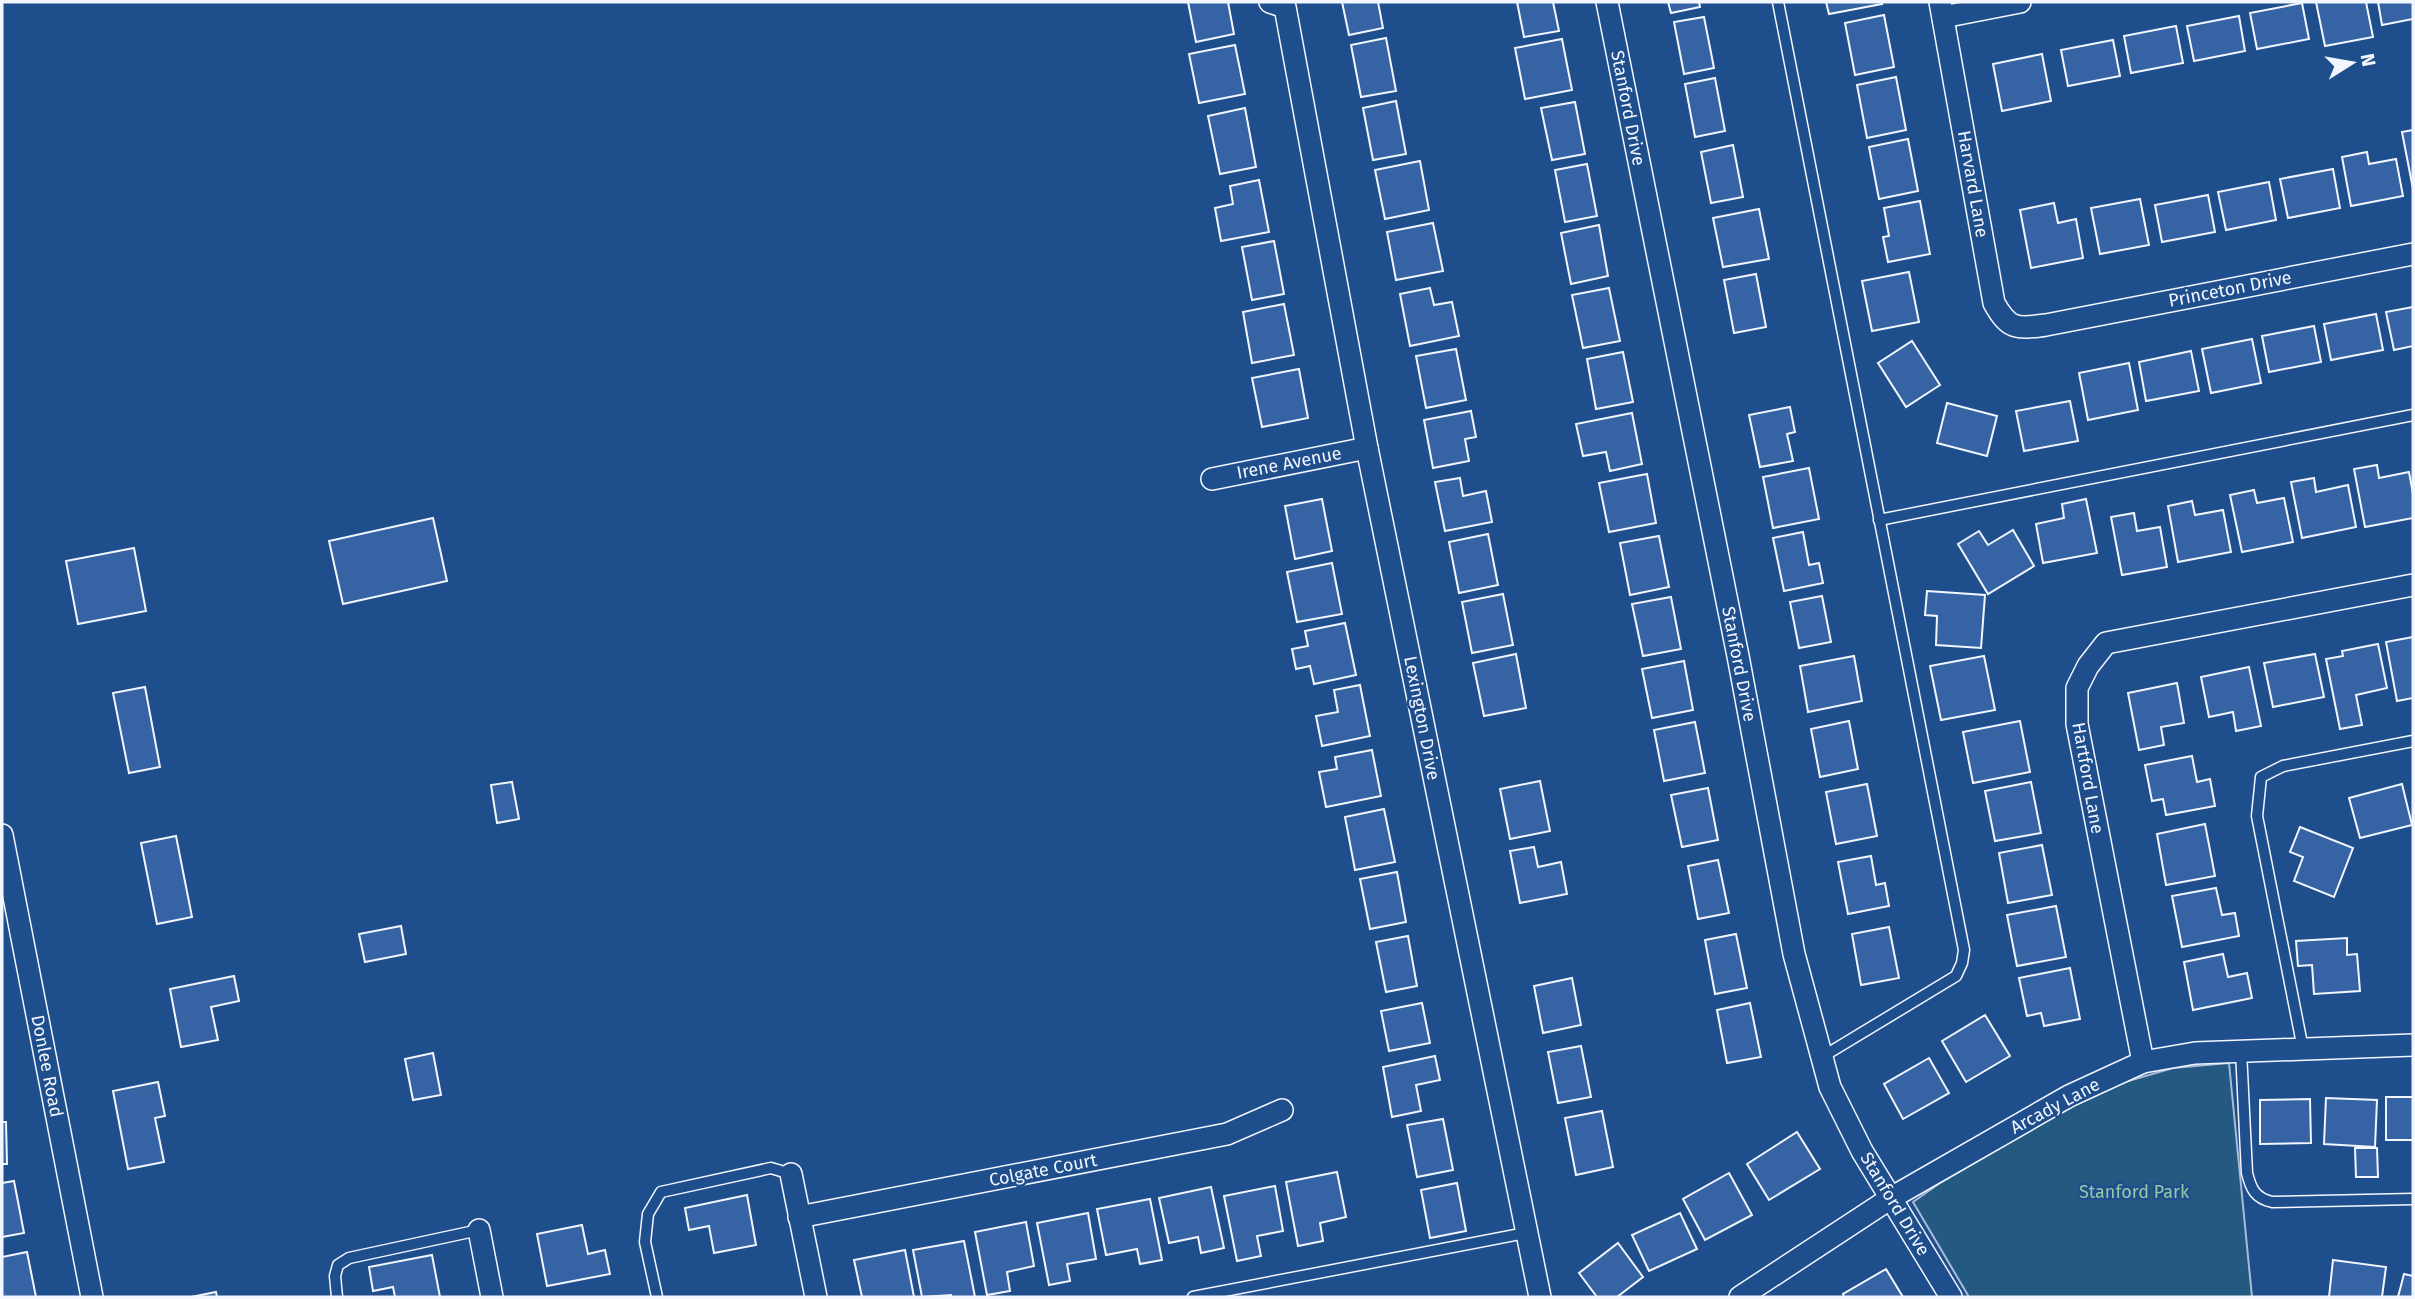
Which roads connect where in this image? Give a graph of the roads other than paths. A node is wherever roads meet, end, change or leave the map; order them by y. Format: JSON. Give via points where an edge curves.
{"nodes":[{"id":1,"x":1607,"y":2,"type":"edge"},
{"id":2,"x":1778,"y":2,"type":"edge"},
{"id":3,"x":2020,"y":2,"type":"edge"},
{"id":4,"x":1280,"y":4,"type":"edge"},
{"id":5,"x":1941,"y":9,"type":"edge"},
{"id":6,"x":2413,"y":254,"type":"edge"},
{"id":7,"x":2046,"y":324,"type":"joint"},
{"id":8,"x":2413,"y":415,"type":"edge"},
{"id":9,"x":1367,"y":448,"type":"junction"},
{"id":10,"x":1212,"y":478,"type":"dead end"},
{"id":11,"x":1878,"y":520,"type":"junction"},
{"id":12,"x":2413,"y":585,"type":"edge"},
{"id":13,"x":2413,"y":741,"type":"edge"},
{"id":14,"x":2,"y":835,"type":"edge"},
{"id":15,"x":2413,"y":1045,"type":"edge"},
{"id":16,"x":2303,"y":1049,"type":"junction"},
{"id":17,"x":2241,"y":1051,"type":"junction"},
{"id":18,"x":1822,"y":1057,"type":"junction"},
{"id":19,"x":2143,"y":1062,"type":"junction"},
{"id":20,"x":1282,"y":1110,"type":"dead end"},
{"id":21,"x":791,"y":1174,"type":"joint"},
{"id":22,"x":1891,"y":1198,"type":"junction"},
{"id":23,"x":2413,"y":1199,"type":"edge"},
{"id":24,"x":799,"y":1217,"type":"junction"},
{"id":25,"x":478,"y":1230,"type":"joint"},
{"id":26,"x":1526,"y":1233,"type":"junction"},
{"id":27,"x":92,"y":1297,"type":"edge"},
{"id":28,"x":337,"y":1297,"type":"edge"},
{"id":29,"x":492,"y":1297,"type":"edge"},
{"id":30,"x":657,"y":1297,"type":"edge"},
{"id":31,"x":816,"y":1297,"type":"edge"},
{"id":32,"x":1193,"y":1297,"type":"edge"},
{"id":33,"x":1540,"y":1297,"type":"edge"},
{"id":34,"x":1740,"y":1297,"type":"edge"},
{"id":35,"x":1951,"y":1297,"type":"edge"}],
"edges":[{"from":1,"to":18,"type":"street","name":"Stanford Drive","via":[[1794,954]]},
{"from":2,"to":11,"type":"lane"},
{"from":3,"to":5,"type":"street"},
{"from":4,"to":9,"type":"street","name":"Lexington Drive","via":[[1310,138]]},
{"from":5,"to":7,"type":"street","name":"Harvard Lane","via":[[1994,303],[2004,321],[2021,328]]},
{"from":6,"to":7,"type":"street","name":"Princeton Drive"},
{"from":8,"to":11,"type":"lane"},
{"from":9,"to":10,"type":"street","name":"Irene Avenue"},
{"from":9,"to":26,"type":"street","name":"Lexington Drive"},
{"from":11,"to":18,"type":"lane","via":[[1964,950],[1956,976]]},
{"from":12,"to":19,"type":"street","name":"Hartford Lane","via":[[2106,643],[2088,666],[2077,688],[2077,724]]},
{"from":13,"to":16,"type":"lane","via":[[2283,766],[2262,777],[2257,816]]},
{"from":14,"to":27,"type":"street","name":"Donlee Road"},
{"from":15,"to":16,"type":"street","name":"Arcady Lane"},
{"from":16,"to":17,"type":"street","name":"Arcady Lane"},
{"from":17,"to":19,"type":"street","name":"Arcady Lane"},
{"from":17,"to":23,"type":"lane","via":[[2247,1173],[2250,1186],[2262,1200]]},
{"from":18,"to":22,"type":"street","name":"Stanford Drive","via":[[1844,1118]]},
{"from":19,"to":22,"type":"street","name":"Arcady Lane","via":[[2069,1096]]},
{"from":20,"to":24,"type":"street","name":"Colgate Court","via":[[1227,1134]]},
{"from":21,"to":24,"type":"street"},
{"from":21,"to":30,"type":"lane","via":[[771,1168],[661,1192],[648,1214],[645,1242]]},
{"from":22,"to":34,"type":"street","name":"Arcady Lane"},
{"from":22,"to":35,"type":"street","name":"Stanford Drive"},
{"from":24,"to":31,"type":"street"},
{"from":25,"to":28,"type":"lane","via":[[349,1258],[338,1265]]},
{"from":25,"to":29,"type":"street"},
{"from":26,"to":32,"type":"lane"},
{"from":26,"to":33,"type":"street","name":"Lexington Drive"}]}
